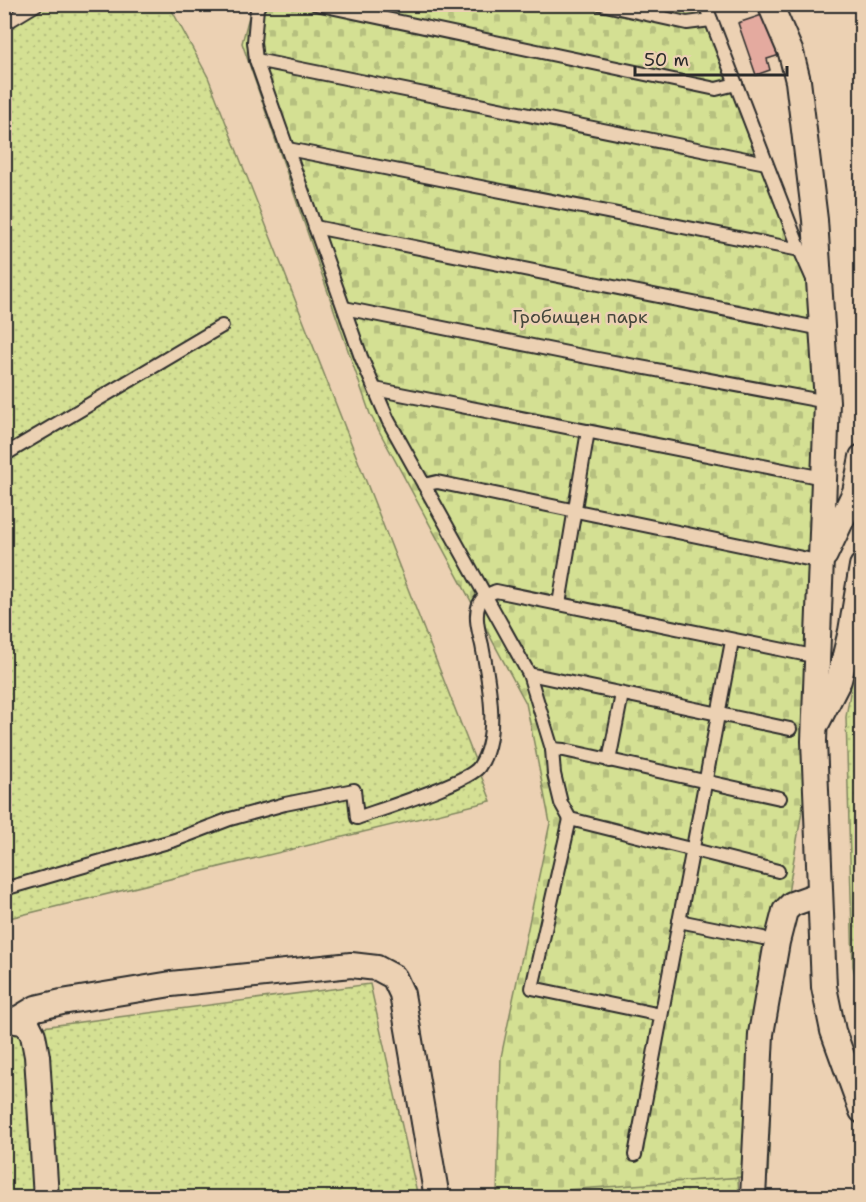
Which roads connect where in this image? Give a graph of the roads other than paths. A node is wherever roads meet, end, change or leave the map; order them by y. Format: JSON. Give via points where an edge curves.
{"nodes":[{"id":1,"x":37,"y":4,"type":"edge"},
{"id":2,"x":260,"y":4,"type":"edge"},
{"id":3,"x":316,"y":4,"type":"edge"},
{"id":4,"x":601,"y":4,"type":"edge"},
{"id":5,"x":705,"y":4,"type":"edge"},
{"id":6,"x":770,"y":4,"type":"edge"},
{"id":7,"x":711,"y":20,"type":"junction"},
{"id":8,"x":4,"y":24,"type":"edge"},
{"id":9,"x":256,"y":60,"type":"junction"},
{"id":10,"x":736,"y":84,"type":"junction"},
{"id":11,"x":288,"y":149,"type":"junction"},
{"id":12,"x":766,"y":163,"type":"junction"},
{"id":13,"x":315,"y":227,"type":"junction"},
{"id":14,"x":800,"y":250,"type":"junction"},
{"id":15,"x":819,"y":290,"type":"junction"},
{"id":16,"x":344,"y":308,"type":"junction"},
{"id":17,"x":222,"y":326,"type":"dead end"},
{"id":18,"x":822,"y":329,"type":"junction"},
{"id":19,"x":375,"y":389,"type":"junction"},
{"id":20,"x":826,"y":402,"type":"junction"},
{"id":21,"x":588,"y":431,"type":"junction"},
{"id":22,"x":4,"y":455,"type":"edge"},
{"id":23,"x":861,"y":457,"type":"edge"},
{"id":24,"x":823,"y":478,"type":"junction"},
{"id":25,"x":424,"y":485,"type":"junction"},
{"id":26,"x":575,"y":510,"type":"junction"},
{"id":27,"x":822,"y":562,"type":"junction"},
{"id":28,"x":861,"y":566,"type":"edge"},
{"id":29,"x":485,"y":595,"type":"junction"},
{"id":30,"x":559,"y":604,"type":"junction"},
{"id":31,"x":732,"y":641,"type":"junction"},
{"id":32,"x":818,"y":657,"type":"junction"},
{"id":33,"x":529,"y":675,"type":"junction"},
{"id":34,"x":622,"y":694,"type":"junction"},
{"id":35,"x":718,"y":714,"type":"junction"},
{"id":36,"x":815,"y":726,"type":"junction"},
{"id":37,"x":790,"y":729,"type":"dead end"},
{"id":38,"x":552,"y":749,"type":"junction"},
{"id":39,"x":609,"y":760,"type":"junction"},
{"id":40,"x":706,"y":783,"type":"junction"},
{"id":41,"x":780,"y":798,"type":"dead end"},
{"id":42,"x":570,"y":819,"type":"junction"},
{"id":43,"x":693,"y":850,"type":"junction"},
{"id":44,"x":778,"y":871,"type":"dead end"},
{"id":45,"x":4,"y":889,"type":"edge"},
{"id":46,"x":820,"y":894,"type":"junction"},
{"id":47,"x":679,"y":921,"type":"junction"},
{"id":48,"x":763,"y":938,"type":"dead end"},
{"id":49,"x":661,"y":1015,"type":"junction"},
{"id":50,"x":10,"y":1019,"type":"edge"},
{"id":51,"x":861,"y":1111,"type":"edge"},
{"id":52,"x":635,"y":1155,"type":"dead end"},
{"id":53,"x":46,"y":1197,"type":"edge"},
{"id":54,"x":437,"y":1197,"type":"edge"},
{"id":55,"x":753,"y":1197,"type":"edge"}],
"edges":[{"from":1,"to":8,"type":"lane"},
{"from":2,"to":9,"type":"lane","via":[[254,42]]},
{"from":3,"to":10,"type":"lane","via":[[716,89]]},
{"from":4,"to":7,"type":"lane","via":[[687,23]]},
{"from":5,"to":7,"type":"lane"},
{"from":6,"to":15,"type":"street","via":[[798,81],[815,220]]},
{"from":7,"to":10,"type":"lane"},
{"from":9,"to":11,"type":"lane"},
{"from":9,"to":12,"type":"lane"},
{"from":10,"to":12,"type":"lane"},
{"from":11,"to":13,"type":"lane"},
{"from":11,"to":14,"type":"lane"},
{"from":12,"to":14,"type":"lane"},
{"from":13,"to":16,"type":"lane"},
{"from":13,"to":18,"type":"lane"},
{"from":14,"to":15,"type":"lane"},
{"from":15,"to":18,"type":"street"},
{"from":16,"to":19,"type":"lane"},
{"from":16,"to":20,"type":"lane"},
{"from":17,"to":22,"type":"lane"},
{"from":18,"to":20,"type":"street"},
{"from":19,"to":21,"type":"lane"},
{"from":19,"to":25,"type":"lane"},
{"from":20,"to":24,"type":"street"},
{"from":21,"to":24,"type":"lane"},
{"from":21,"to":26,"type":"lane"},
{"from":23,"to":27,"type":"street","via":[[855,492]]},
{"from":24,"to":27,"type":"street"},
{"from":25,"to":26,"type":"lane","via":[[437,482]]},
{"from":25,"to":29,"type":"lane"},
{"from":26,"to":27,"type":"lane"},
{"from":26,"to":30,"type":"lane"},
{"from":27,"to":32,"type":"street"},
{"from":28,"to":36,"type":"street","via":[[839,680]]},
{"from":29,"to":30,"type":"lane","via":[[496,591]]},
{"from":29,"to":33,"type":"lane"},
{"from":29,"to":45,"type":"lane","via":[[478,606],[478,626],[491,701],[490,732],[479,768],[461,780],[357,818],[354,790],[285,804]]},
{"from":30,"to":31,"type":"lane"},
{"from":31,"to":32,"type":"lane"},
{"from":31,"to":35,"type":"lane"},
{"from":32,"to":36,"type":"street"},
{"from":33,"to":34,"type":"lane"},
{"from":33,"to":38,"type":"lane"},
{"from":34,"to":35,"type":"lane"},
{"from":34,"to":39,"type":"lane"},
{"from":35,"to":37,"type":"lane"},
{"from":35,"to":40,"type":"lane"},
{"from":36,"to":46,"type":"street"},
{"from":38,"to":39,"type":"lane"},
{"from":38,"to":42,"type":"lane","via":[[561,803]]},
{"from":39,"to":40,"type":"lane"},
{"from":40,"to":41,"type":"lane"},
{"from":40,"to":43,"type":"lane"},
{"from":42,"to":43,"type":"lane"},
{"from":42,"to":49,"type":"lane","via":[[532,988]]},
{"from":43,"to":44,"type":"lane"},
{"from":43,"to":47,"type":"lane"},
{"from":46,"to":51,"type":"street","via":[[828,1009]]},
{"from":46,"to":55,"type":"street","via":[[792,904],[785,911],[777,942],[761,1034]]},
{"from":47,"to":48,"type":"lane"},
{"from":47,"to":49,"type":"lane"},
{"from":49,"to":52,"type":"lane"},
{"from":50,"to":53,"type":"street","via":[[27,1023],[33,1035]]},
{"from":50,"to":54,"type":"street","via":[[62,1002],[171,984],[351,965],[377,968],[394,977],[402,994]]}]}
